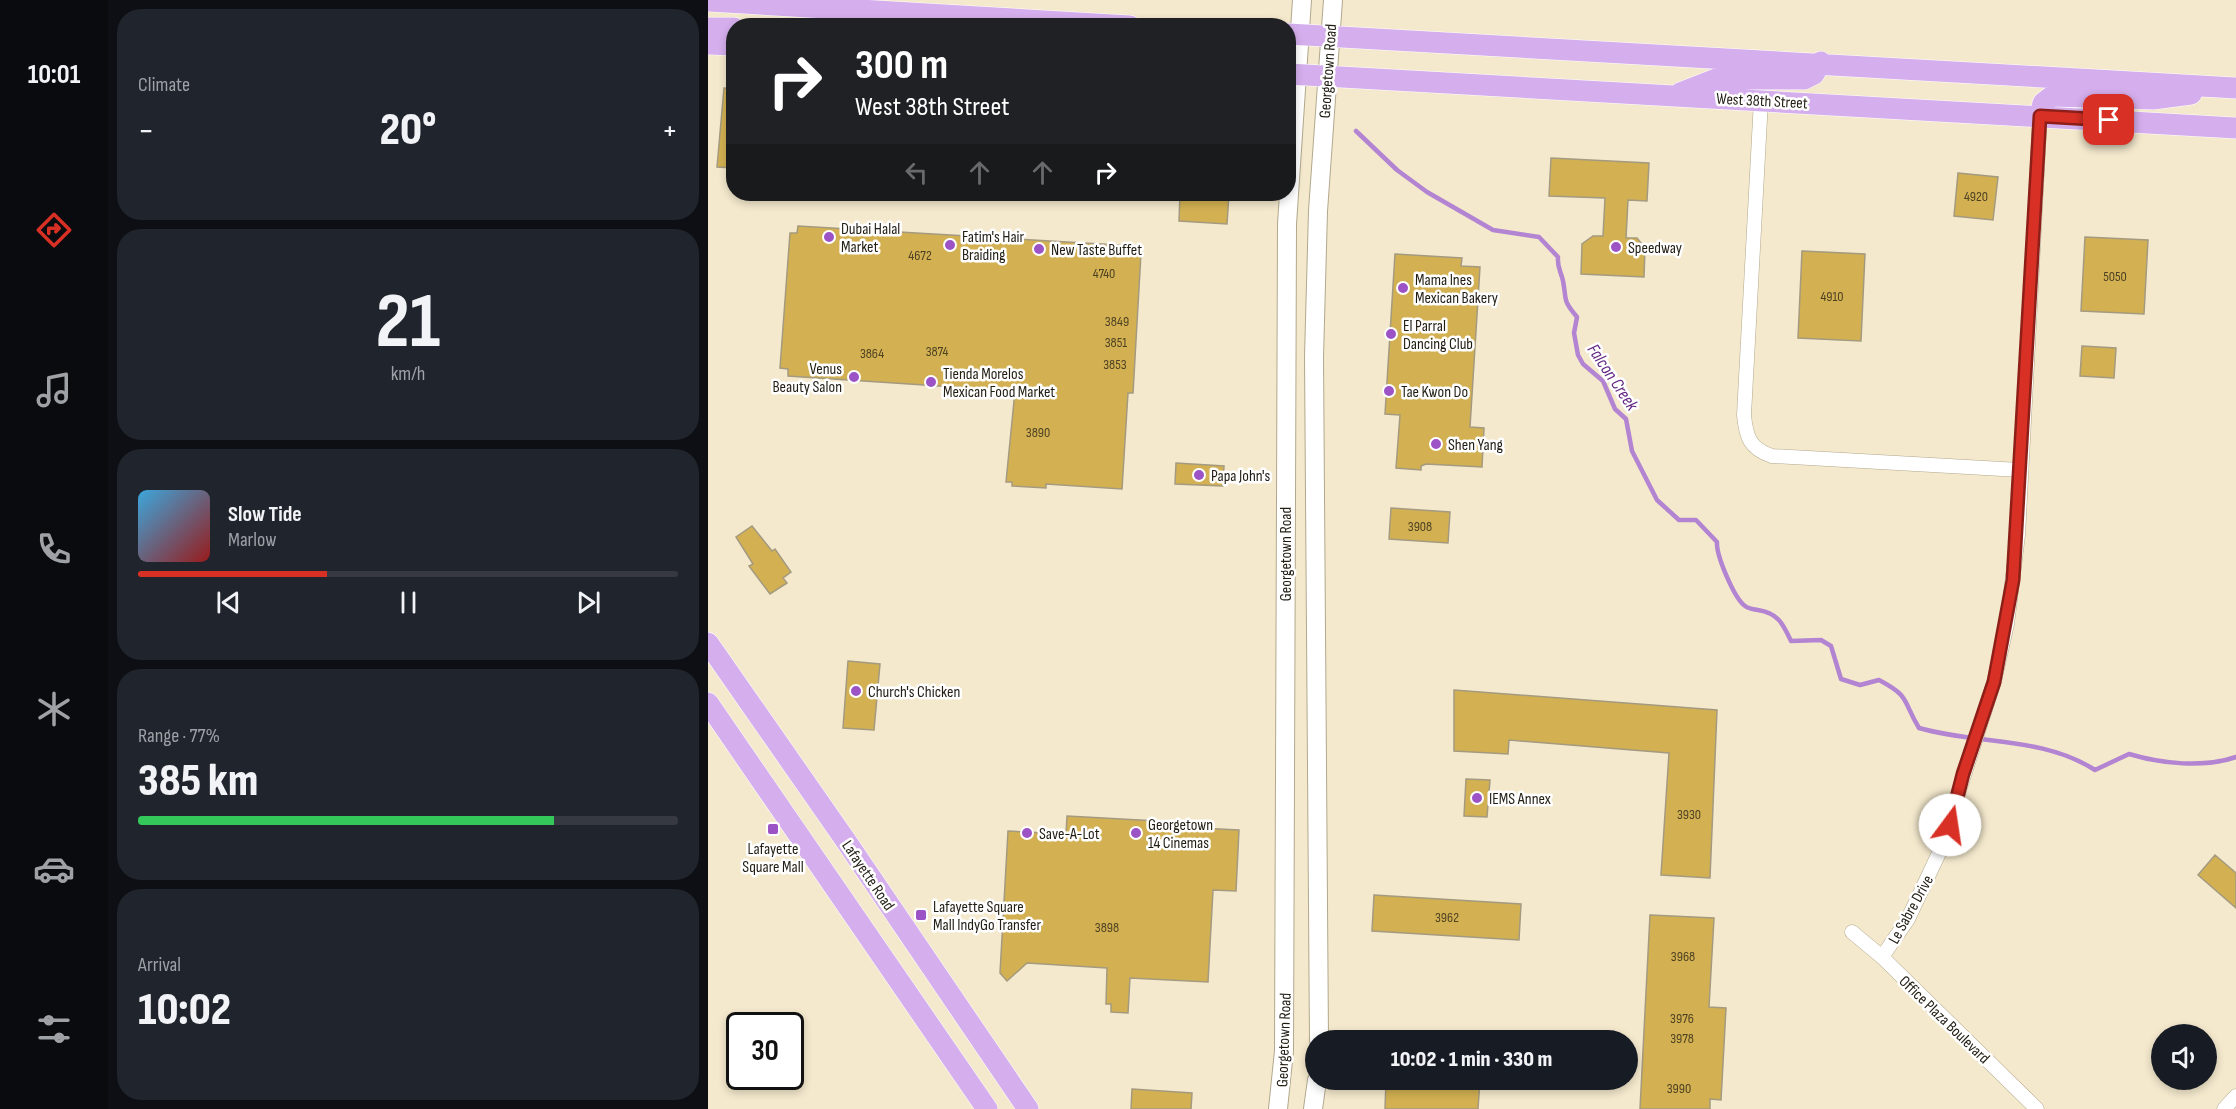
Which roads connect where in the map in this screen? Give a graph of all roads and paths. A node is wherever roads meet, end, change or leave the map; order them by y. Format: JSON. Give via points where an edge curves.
{"nodes":[{"id":1,"x":1302,"y":0,"type":"edge"},
{"id":2,"x":1333,"y":0,"type":"edge"},
{"id":3,"x":708,"y":1,"type":"edge"},
{"id":4,"x":824,"y":8,"type":"junction"},
{"id":5,"x":958,"y":16,"type":"junction"},
{"id":6,"x":814,"y":18,"type":"edge"},
{"id":7,"x":953,"y":18,"type":"edge"},
{"id":8,"x":992,"y":18,"type":"edge"},
{"id":9,"x":1296,"y":26,"type":"edge"},
{"id":10,"x":708,"y":28,"type":"edge"},
{"id":11,"x":726,"y":28,"type":"edge"},
{"id":12,"x":1296,"y":34,"type":"edge"},
{"id":13,"x":1330,"y":36,"type":"junction"},
{"id":14,"x":708,"y":44,"type":"edge"},
{"id":15,"x":726,"y":45,"type":"edge"},
{"id":16,"x":1821,"y":62,"type":"junction"},
{"id":17,"x":1296,"y":74,"type":"edge"},
{"id":18,"x":1326,"y":76,"type":"junction"},
{"id":19,"x":2236,"y":87,"type":"edge"},
{"id":20,"x":1674,"y":95,"type":"junction"},
{"id":21,"x":1761,"y":100,"type":"junction"},
{"id":22,"x":2040,"y":116,"type":"junction"},
{"id":23,"x":2236,"y":128,"type":"edge"},
{"id":24,"x":1289,"y":201,"type":"edge"},
{"id":25,"x":2020,"y":470,"type":"junction"},
{"id":26,"x":708,"y":644,"type":"edge"},
{"id":27,"x":708,"y":704,"type":"edge"},
{"id":28,"x":1852,"y":932,"type":"dead end"},
{"id":29,"x":1882,"y":957,"type":"junction"},
{"id":30,"x":1319,"y":1030,"type":"edge"},
{"id":31,"x":1316,"y":1090,"type":"edge"},
{"id":32,"x":2236,"y":1096,"type":"edge"},
{"id":33,"x":987,"y":1109,"type":"edge"},
{"id":34,"x":1028,"y":1109,"type":"edge"},
{"id":35,"x":1278,"y":1109,"type":"edge"},
{"id":36,"x":1313,"y":1109,"type":"edge"},
{"id":37,"x":2037,"y":1109,"type":"edge"},
{"id":38,"x":2224,"y":1109,"type":"edge"}],
"edges":[{"from":1,"to":9,"type":"main road","name":"Georgetown Road"},
{"from":2,"to":13,"type":"main road","name":"Georgetown Road"},
{"from":3,"to":4,"type":"main road"},
{"from":4,"to":5,"type":"main road"},
{"from":4,"to":6,"type":"main road"},
{"from":5,"to":7,"type":"main road"},
{"from":5,"to":8,"type":"main road"},
{"from":10,"to":11,"type":"main road"},
{"from":12,"to":13,"type":"main road"},
{"from":13,"to":16,"type":"main road"},
{"from":13,"to":18,"type":"main road","name":"Georgetown Road"},
{"from":14,"to":15,"type":"main road"},
{"from":16,"to":19,"type":"main road"},
{"from":16,"to":20,"type":"main road","via":[[1814,74],[1804,79],[1716,79]]},
{"from":17,"to":18,"type":"main road","name":"West 38th Street"},
{"from":18,"to":20,"type":"main road","name":"West 38th Street"},
{"from":18,"to":30,"type":"main road","name":"Georgetown Road","via":[[1314,357]]},
{"from":19,"to":22,"type":"main road","via":[[2152,99],[2052,96],[2043,103]]},
{"from":20,"to":21,"type":"main road","name":"West 38th Street"},
{"from":21,"to":22,"type":"main road","name":"West 38th Street"},
{"from":21,"to":25,"type":"street","via":[[1744,415],[1750,444],[1772,456]]},
{"from":22,"to":23,"type":"main road","name":"West 38th Street"},
{"from":22,"to":25,"type":"street","name":"Le Sabre Drive"},
{"from":24,"to":35,"type":"main road","name":"Georgetown Road","via":[[1284,1051]]},
{"from":25,"to":29,"type":"street","name":"Le Sabre Drive","via":[[2018,535],[1998,668],[1950,825],[1928,879]]},
{"from":26,"to":34,"type":"main road","name":"Lafayette Road"},
{"from":27,"to":33,"type":"main road"},
{"from":28,"to":29,"type":"street","name":"Office Plaza Boulevard"},
{"from":29,"to":37,"type":"street","name":"Office Plaza Boulevard"},
{"from":31,"to":36,"type":"main road"},
{"from":32,"to":38,"type":"street"}]}
